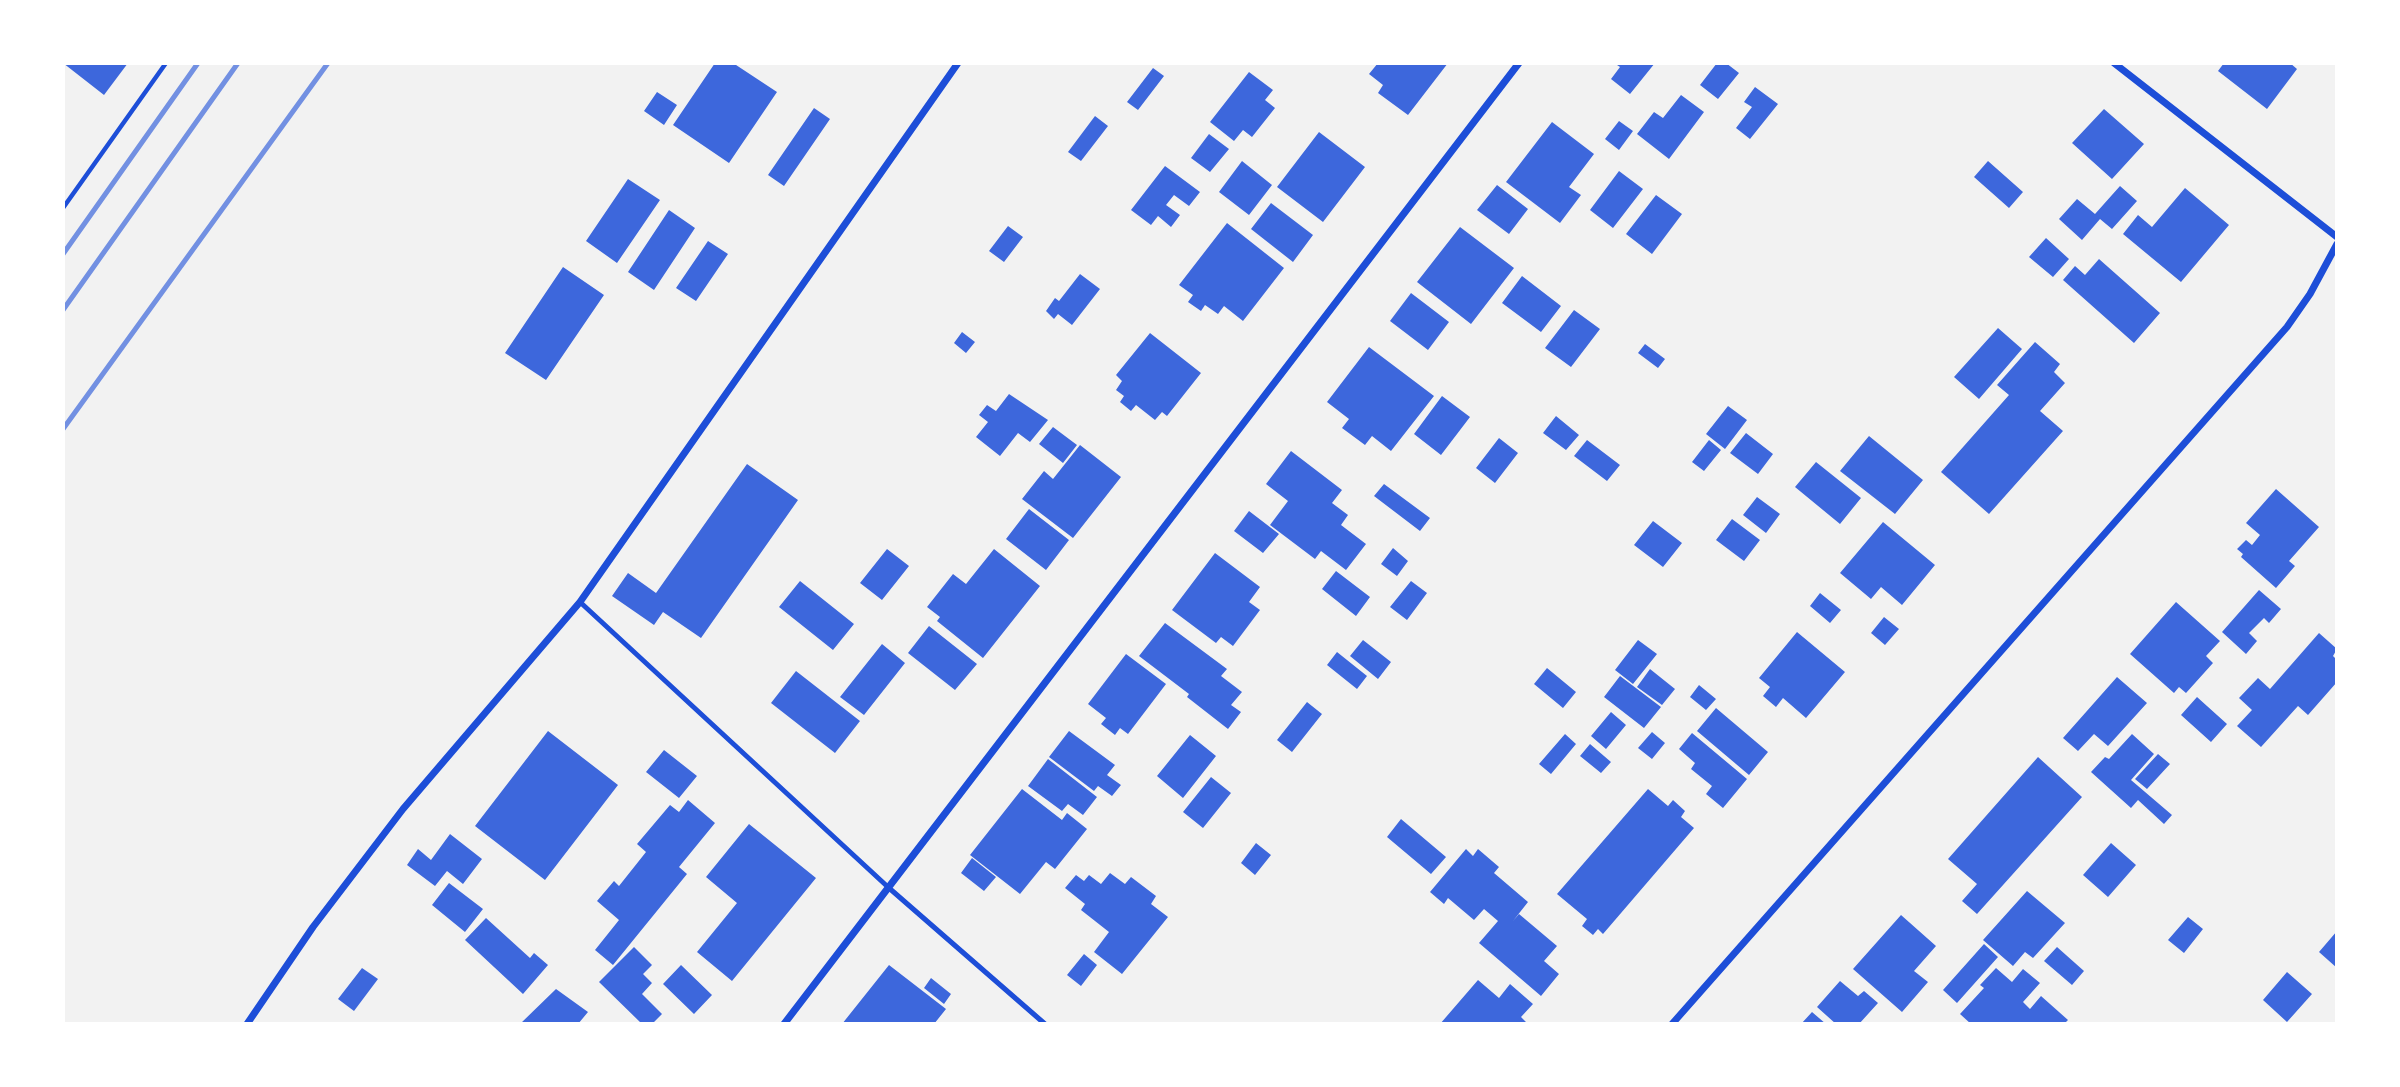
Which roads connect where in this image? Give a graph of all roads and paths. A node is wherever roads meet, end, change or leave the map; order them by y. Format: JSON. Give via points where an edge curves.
{"nodes":[{"id":1,"x":166,"y":63,"type":"edge"},
{"id":2,"x":958,"y":63,"type":"edge"},
{"id":3,"x":1519,"y":63,"type":"edge"},
{"id":4,"x":2114,"y":63,"type":"edge"},
{"id":5,"x":63,"y":208,"type":"edge"},
{"id":6,"x":2337,"y":237,"type":"edge"},
{"id":7,"x":2337,"y":244,"type":"edge"},
{"id":8,"x":580,"y":602,"type":"junction"},
{"id":9,"x":889,"y":888,"type":"junction"},
{"id":10,"x":247,"y":1024,"type":"edge"},
{"id":11,"x":784,"y":1024,"type":"edge"},
{"id":12,"x":1045,"y":1024,"type":"edge"},
{"id":13,"x":1672,"y":1024,"type":"edge"}],
"edges":[{"from":1,"to":5,"type":"path"},
{"from":2,"to":8,"type":"street"},
{"from":3,"to":9,"type":"street"},
{"from":4,"to":6,"type":"street"},
{"from":7,"to":13,"type":"street","via":[[2287,327]]},
{"from":8,"to":9,"type":"lane"},
{"from":8,"to":10,"type":"street","via":[[403,809],[313,927]]},
{"from":9,"to":11,"type":"street"},
{"from":9,"to":12,"type":"lane"}]}
